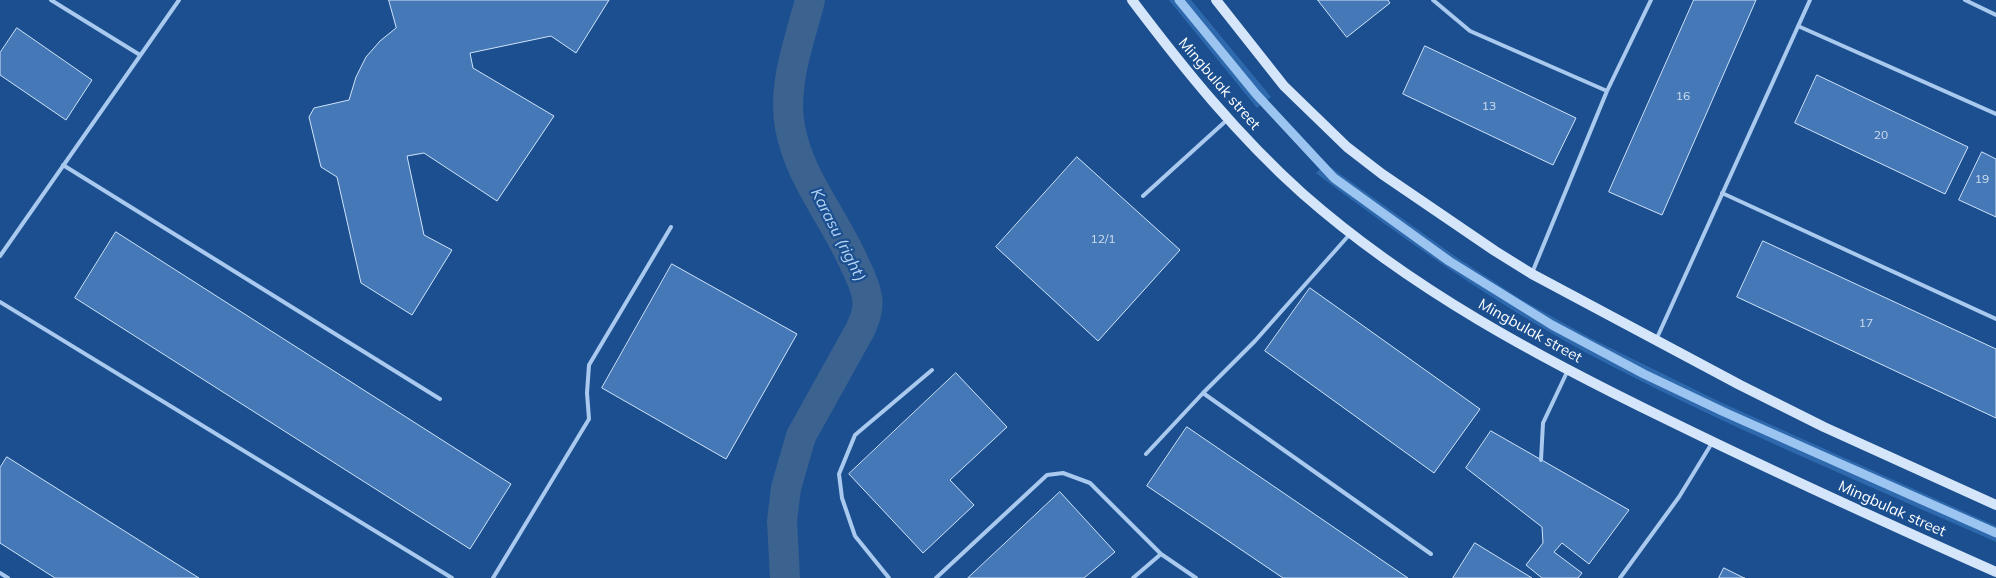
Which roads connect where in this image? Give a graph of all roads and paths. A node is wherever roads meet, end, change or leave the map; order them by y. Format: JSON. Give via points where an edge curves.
{"nodes":[{"id":1,"x":51,"y":0,"type":"edge"},
{"id":2,"x":179,"y":0,"type":"edge"},
{"id":3,"x":1132,"y":0,"type":"edge"},
{"id":4,"x":1216,"y":0,"type":"edge"},
{"id":5,"x":1433,"y":0,"type":"edge"},
{"id":6,"x":1651,"y":0,"type":"edge"},
{"id":7,"x":1810,"y":0,"type":"edge"},
{"id":8,"x":1965,"y":0,"type":"edge"},
{"id":9,"x":1996,"y":14,"type":"edge"},
{"id":10,"x":1798,"y":26,"type":"junction"},
{"id":11,"x":140,"y":55,"type":"junction"},
{"id":12,"x":1608,"y":91,"type":"junction"},
{"id":13,"x":1996,"y":114,"type":"edge"},
{"id":14,"x":1228,"y":119,"type":"junction"},
{"id":15,"x":63,"y":165,"type":"junction"},
{"id":16,"x":1722,"y":192,"type":"junction"},
{"id":17,"x":1143,"y":196,"type":"dead end"},
{"id":18,"x":671,"y":227,"type":"dead end"},
{"id":19,"x":1352,"y":232,"type":"junction"},
{"id":20,"x":0,"y":256,"type":"edge"},
{"id":21,"x":1532,"y":274,"type":"junction"},
{"id":22,"x":0,"y":302,"type":"edge"},
{"id":23,"x":1996,"y":319,"type":"edge"},
{"id":24,"x":1656,"y":341,"type":"junction"},
{"id":25,"x":932,"y":370,"type":"dead end"},
{"id":26,"x":1568,"y":370,"type":"junction"},
{"id":27,"x":1203,"y":393,"type":"junction"},
{"id":28,"x":440,"y":399,"type":"dead end"},
{"id":29,"x":1713,"y":442,"type":"junction"},
{"id":30,"x":1146,"y":454,"type":"dead end"},
{"id":31,"x":1541,"y":460,"type":"dead end"},
{"id":32,"x":1996,"y":505,"type":"edge"},
{"id":33,"x":1162,"y":554,"type":"junction"},
{"id":34,"x":1431,"y":554,"type":"dead end"},
{"id":35,"x":1996,"y":572,"type":"edge"},
{"id":36,"x":0,"y":573,"type":"edge"},
{"id":37,"x":8,"y":578,"type":"edge"},
{"id":38,"x":452,"y":578,"type":"edge"},
{"id":39,"x":493,"y":578,"type":"edge"},
{"id":40,"x":889,"y":578,"type":"edge"},
{"id":41,"x":936,"y":578,"type":"edge"},
{"id":42,"x":1134,"y":578,"type":"edge"},
{"id":43,"x":1196,"y":578,"type":"edge"},
{"id":44,"x":1620,"y":578,"type":"edge"}],
"edges":[{"from":1,"to":11,"type":"lane"},
{"from":2,"to":11,"type":"lane"},
{"from":3,"to":14,"type":"main road","name":"Mingbulak street"},
{"from":4,"to":21,"type":"main road","via":[[1284,86],[1346,146],[1457,227]]},
{"from":5,"to":12,"type":"lane","via":[[1470,31]]},
{"from":6,"to":12,"type":"lane"},
{"from":7,"to":10,"type":"lane"},
{"from":8,"to":9,"type":"lane"},
{"from":10,"to":13,"type":"lane"},
{"from":10,"to":16,"type":"lane"},
{"from":11,"to":15,"type":"lane"},
{"from":12,"to":21,"type":"lane"},
{"from":14,"to":17,"type":"lane"},
{"from":14,"to":19,"type":"main road","name":"Mingbulak street","via":[[1304,195]]},
{"from":15,"to":20,"type":"lane"},
{"from":15,"to":28,"type":"lane"},
{"from":16,"to":23,"type":"lane"},
{"from":16,"to":24,"type":"lane"},
{"from":18,"to":39,"type":"lane","via":[[589,365],[589,419]]},
{"from":19,"to":26,"type":"main road","name":"Mingbulak street","via":[[1457,307]]},
{"from":19,"to":27,"type":"lane","via":[[1255,341]]},
{"from":21,"to":24,"type":"main road"},
{"from":22,"to":38,"type":"lane"},
{"from":24,"to":32,"type":"main road","via":[[1824,427]]},
{"from":25,"to":40,"type":"lane","via":[[855,435],[838,474],[855,536]]},
{"from":26,"to":29,"type":"main road","name":"Mingbulak street"},
{"from":26,"to":31,"type":"lane","via":[[1543,423]]},
{"from":27,"to":30,"type":"lane"},
{"from":27,"to":34,"type":"lane"},
{"from":29,"to":35,"type":"main road","name":"Mingbulak street"},
{"from":29,"to":44,"type":"lane","via":[[1679,497]]},
{"from":33,"to":41,"type":"lane","via":[[1090,483],[1063,473],[1047,475]]},
{"from":33,"to":42,"type":"lane"},
{"from":33,"to":43,"type":"lane"},
{"from":36,"to":37,"type":"lane"}]}
